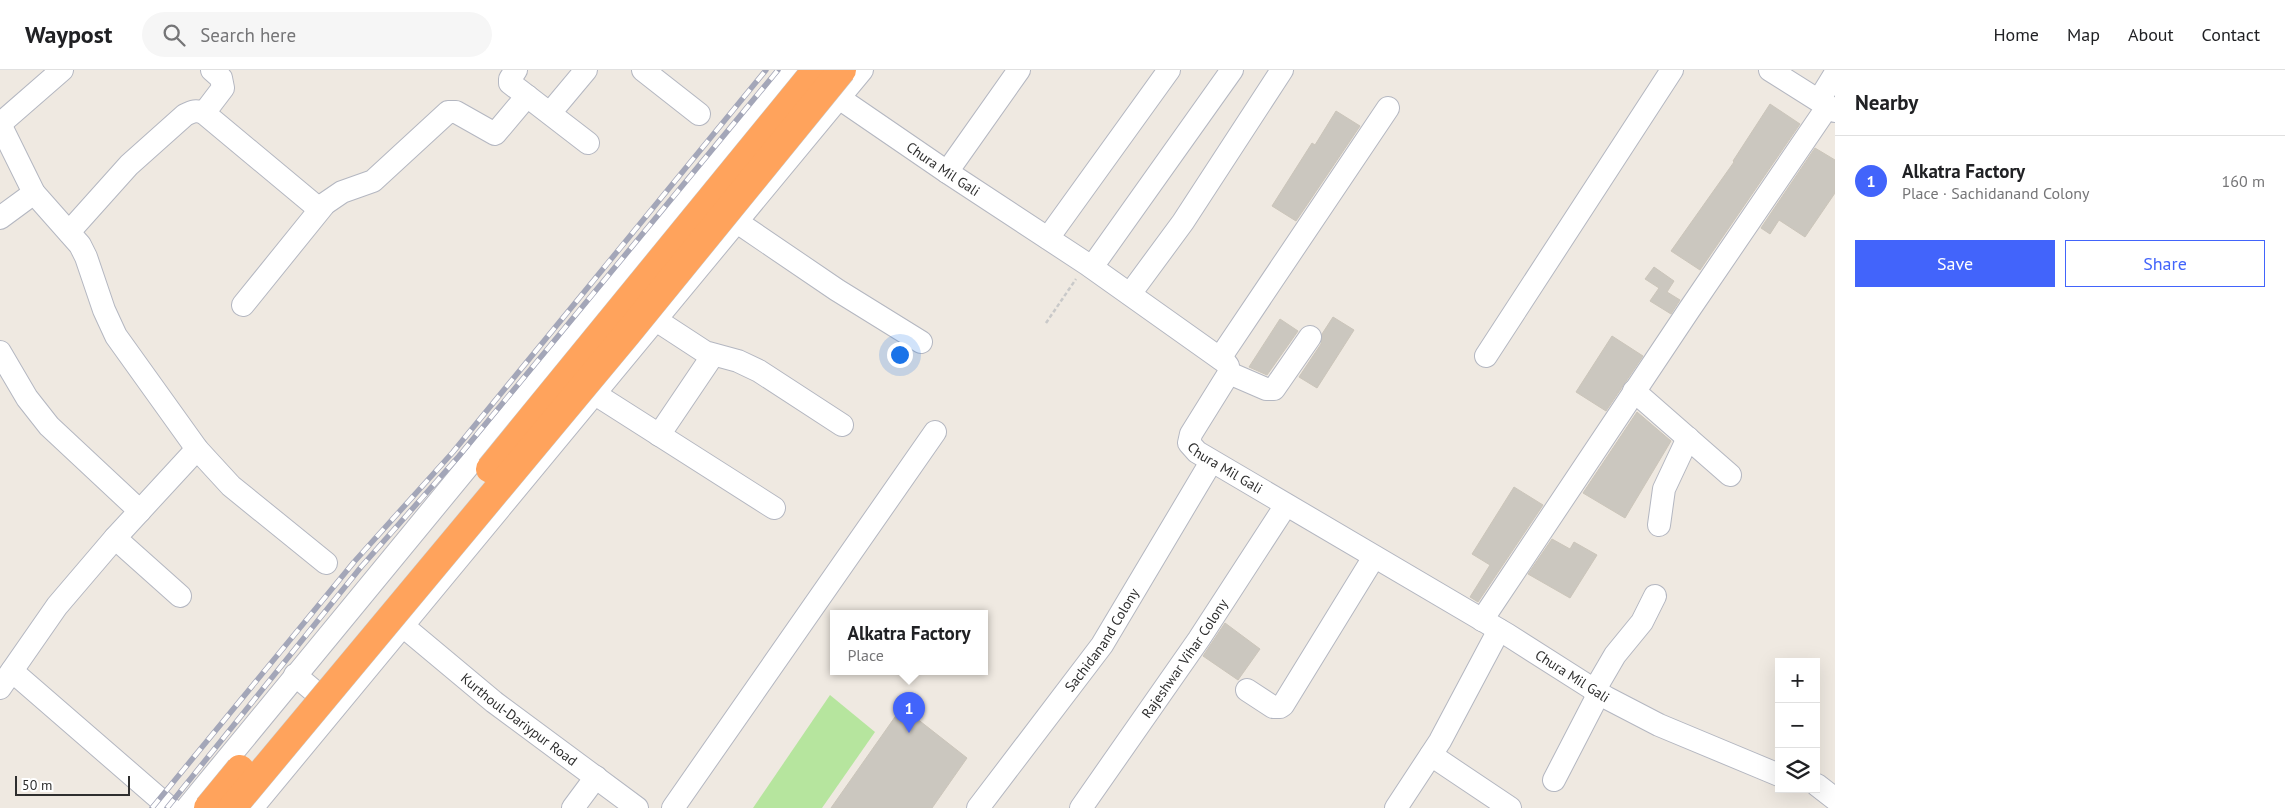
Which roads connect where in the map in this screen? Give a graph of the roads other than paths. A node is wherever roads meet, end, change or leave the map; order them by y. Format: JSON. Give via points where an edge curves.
{"nodes":[{"id":1,"x":62,"y":70,"type":"edge"},
{"id":2,"x":212,"y":70,"type":"edge"},
{"id":3,"x":516,"y":70,"type":"edge"},
{"id":4,"x":586,"y":70,"type":"edge"},
{"id":5,"x":643,"y":70,"type":"edge"},
{"id":6,"x":794,"y":70,"type":"edge"},
{"id":7,"x":816,"y":70,"type":"edge"},
{"id":8,"x":842,"y":70,"type":"edge"},
{"id":9,"x":862,"y":70,"type":"edge"},
{"id":10,"x":1018,"y":70,"type":"edge"},
{"id":11,"x":1169,"y":70,"type":"edge"},
{"id":12,"x":1232,"y":70,"type":"edge"},
{"id":13,"x":1282,"y":70,"type":"edge"},
{"id":14,"x":1672,"y":70,"type":"edge"},
{"id":15,"x":1770,"y":70,"type":"edge"},
{"id":16,"x":1835,"y":74,"type":"edge"},
{"id":17,"x":527,"y":96,"type":"junction"},
{"id":18,"x":839,"y":98,"type":"junction"},
{"id":19,"x":768,"y":102,"type":"junction"},
{"id":20,"x":1827,"y":106,"type":"edge"},
{"id":21,"x":1388,"y":108,"type":"dead end"},
{"id":22,"x":204,"y":113,"type":"junction"},
{"id":23,"x":550,"y":114,"type":"junction"},
{"id":24,"x":699,"y":114,"type":"dead end"},
{"id":25,"x":0,"y":124,"type":"edge"},
{"id":26,"x":807,"y":136,"type":"junction"},
{"id":27,"x":588,"y":143,"type":"dead end"},
{"id":28,"x":947,"y":172,"type":"junction"},
{"id":29,"x":34,"y":193,"type":"junction"},
{"id":30,"x":323,"y":206,"type":"junction"},
{"id":31,"x":0,"y":218,"type":"edge"},
{"id":32,"x":737,"y":222,"type":"junction"},
{"id":33,"x":68,"y":232,"type":"junction"},
{"id":34,"x":1048,"y":238,"type":"junction"},
{"id":35,"x":1089,"y":265,"type":"junction"},
{"id":36,"x":1130,"y":294,"type":"junction"},
{"id":37,"x":243,"y":305,"type":"dead end"},
{"id":38,"x":656,"y":320,"type":"junction"},
{"id":39,"x":1310,"y":337,"type":"dead end"},
{"id":40,"x":921,"y":342,"type":"dead end"},
{"id":41,"x":0,"y":352,"type":"edge"},
{"id":42,"x":713,"y":355,"type":"junction"},
{"id":43,"x":1486,"y":356,"type":"dead end"},
{"id":44,"x":1225,"y":366,"type":"junction"},
{"id":45,"x":1634,"y":391,"type":"junction"},
{"id":46,"x":595,"y":394,"type":"junction"},
{"id":47,"x":842,"y":425,"type":"dead end"},
{"id":48,"x":935,"y":432,"type":"dead end"},
{"id":49,"x":658,"y":435,"type":"junction"},
{"id":50,"x":1688,"y":438,"type":"junction"},
{"id":51,"x":197,"y":448,"type":"junction"},
{"id":52,"x":1211,"y":462,"type":"junction"},
{"id":53,"x":1730,"y":475,"type":"dead end"},
{"id":54,"x":1286,"y":505,"type":"junction"},
{"id":55,"x":774,"y":508,"type":"dead end"},
{"id":56,"x":140,"y":511,"type":"junction"},
{"id":57,"x":1659,"y":525,"type":"dead end"},
{"id":58,"x":115,"y":538,"type":"junction"},
{"id":59,"x":1374,"y":557,"type":"junction"},
{"id":60,"x":326,"y":563,"type":"dead end"},
{"id":61,"x":180,"y":596,"type":"dead end"},
{"id":62,"x":1655,"y":596,"type":"dead end"},
{"id":63,"x":1491,"y":625,"type":"junction"},
{"id":64,"x":403,"y":626,"type":"junction"},
{"id":65,"x":295,"y":675,"type":"junction"},
{"id":66,"x":6,"y":680,"type":"edge"},
{"id":67,"x":1247,"y":690,"type":"dead end"},
{"id":68,"x":1596,"y":692,"type":"junction"},
{"id":69,"x":334,"y":708,"type":"junction"},
{"id":70,"x":1431,"y":755,"type":"junction"},
{"id":71,"x":1775,"y":773,"type":"edge"},
{"id":72,"x":1835,"y":774,"type":"edge"},
{"id":73,"x":596,"y":778,"type":"junction"},
{"id":74,"x":1554,"y":780,"type":"dead end"},
{"id":75,"x":1825,"y":792,"type":"edge"},
{"id":76,"x":170,"y":808,"type":"edge"},
{"id":77,"x":187,"y":808,"type":"edge"},
{"id":78,"x":208,"y":808,"type":"edge"},
{"id":79,"x":232,"y":808,"type":"edge"},
{"id":80,"x":252,"y":808,"type":"edge"},
{"id":81,"x":573,"y":808,"type":"edge"},
{"id":82,"x":637,"y":808,"type":"edge"},
{"id":83,"x":673,"y":808,"type":"edge"},
{"id":84,"x":978,"y":808,"type":"edge"},
{"id":85,"x":1081,"y":808,"type":"edge"},
{"id":86,"x":1396,"y":808,"type":"edge"},
{"id":87,"x":1510,"y":808,"type":"edge"}],
"edges":[{"from":1,"to":25,"type":"street"},
{"from":2,"to":22,"type":"street","via":[[221,78],[222,88]]},
{"from":3,"to":17,"type":"street","via":[[510,81]]},
{"from":4,"to":23,"type":"street"},
{"from":5,"to":24,"type":"street"},
{"from":6,"to":19,"type":"street"},
{"from":7,"to":78,"type":"highway","bridge":true},
{"from":8,"to":79,"type":"highway","bridge":true},
{"from":9,"to":18,"type":"street"},
{"from":10,"to":28,"type":"street"},
{"from":11,"to":34,"type":"street"},
{"from":12,"to":35,"type":"street"},
{"from":13,"to":36,"type":"street","via":[[1183,222]]},
{"from":14,"to":43,"type":"street"},
{"from":15,"to":20,"type":"street"},
{"from":16,"to":20,"type":"street"},
{"from":17,"to":23,"type":"street"},
{"from":17,"to":30,"type":"street","via":[[496,134],[456,112],[448,112],[373,180],[342,192]]},
{"from":18,"to":26,"type":"street"},
{"from":18,"to":28,"type":"street","name":"Chura Mil Gali"},
{"from":19,"to":26,"type":"street"},
{"from":19,"to":65,"type":"street"},
{"from":20,"to":45,"type":"street"},
{"from":21,"to":44,"type":"street"},
{"from":22,"to":30,"type":"street","via":[[312,203]]},
{"from":22,"to":33,"type":"street","via":[[198,110],[185,116],[129,165]]},
{"from":23,"to":27,"type":"street"},
{"from":25,"to":29,"type":"street"},
{"from":26,"to":32,"type":"street"},
{"from":28,"to":34,"type":"street","name":"Chura Mil Gali"},
{"from":29,"to":31,"type":"street"},
{"from":29,"to":33,"type":"street"},
{"from":30,"to":37,"type":"street"},
{"from":32,"to":38,"type":"street"},
{"from":32,"to":40,"type":"street"},
{"from":33,"to":51,"type":"street","via":[[86,257],[116,336]]},
{"from":34,"to":35,"type":"street","name":"Chura Mil Gali"},
{"from":35,"to":36,"type":"street","name":"Chura Mil Gali"},
{"from":36,"to":44,"type":"street","name":"Chura Mil Gali"},
{"from":38,"to":42,"type":"street"},
{"from":38,"to":46,"type":"street"},
{"from":39,"to":44,"type":"street","via":[[1274,389],[1266,389]]},
{"from":41,"to":56,"type":"street","via":[[27,398],[49,426]]},
{"from":42,"to":47,"type":"street","via":[[750,366]]},
{"from":42,"to":49,"type":"street"},
{"from":44,"to":52,"type":"street","name":"Chura Mil Gali","via":[[1189,439],[1191,448]]},
{"from":45,"to":50,"type":"street"},
{"from":45,"to":63,"type":"street"},
{"from":46,"to":49,"type":"street"},
{"from":46,"to":64,"type":"street"},
{"from":48,"to":83,"type":"street"},
{"from":49,"to":55,"type":"street"},
{"from":50,"to":53,"type":"street"},
{"from":50,"to":57,"type":"street","via":[[1664,489]]},
{"from":51,"to":56,"type":"street"},
{"from":51,"to":60,"type":"street","via":[[231,486]]},
{"from":52,"to":54,"type":"street","name":"Chura Mil Gali"},
{"from":52,"to":84,"type":"street","name":"Sachidanand Colony","via":[[1102,645]]},
{"from":54,"to":59,"type":"street","name":"Chura Mil Gali"},
{"from":54,"to":85,"type":"street","name":"Rajeshwar Vihar Colony","via":[[1199,639]]},
{"from":56,"to":58,"type":"street"},
{"from":58,"to":61,"type":"street"},
{"from":58,"to":66,"type":"street","via":[[57,606]]},
{"from":59,"to":63,"type":"street","name":"Chura Mil Gali"},
{"from":59,"to":67,"type":"street","via":[[1283,705],[1273,707]]},
{"from":62,"to":68,"type":"street","via":[[1642,622],[1615,655]]},
{"from":63,"to":68,"type":"street","name":"Chura Mil Gali"},
{"from":63,"to":70,"type":"street"},
{"from":64,"to":69,"type":"street"},
{"from":64,"to":73,"type":"street","name":"Kurthoul-Dariypur Road","via":[[494,702]]},
{"from":65,"to":69,"type":"street"},
{"from":65,"to":77,"type":"street"},
{"from":66,"to":76,"type":"street"},
{"from":68,"to":71,"type":"street","name":"Chura Mil Gali","via":[[1659,725]]},
{"from":68,"to":74,"type":"street"},
{"from":69,"to":80,"type":"street"},
{"from":70,"to":86,"type":"street"},
{"from":70,"to":87,"type":"street"},
{"from":72,"to":75,"type":"street"},
{"from":73,"to":81,"type":"street"},
{"from":73,"to":82,"type":"street","name":"Kurthoul-Dariypur Road"}]}
